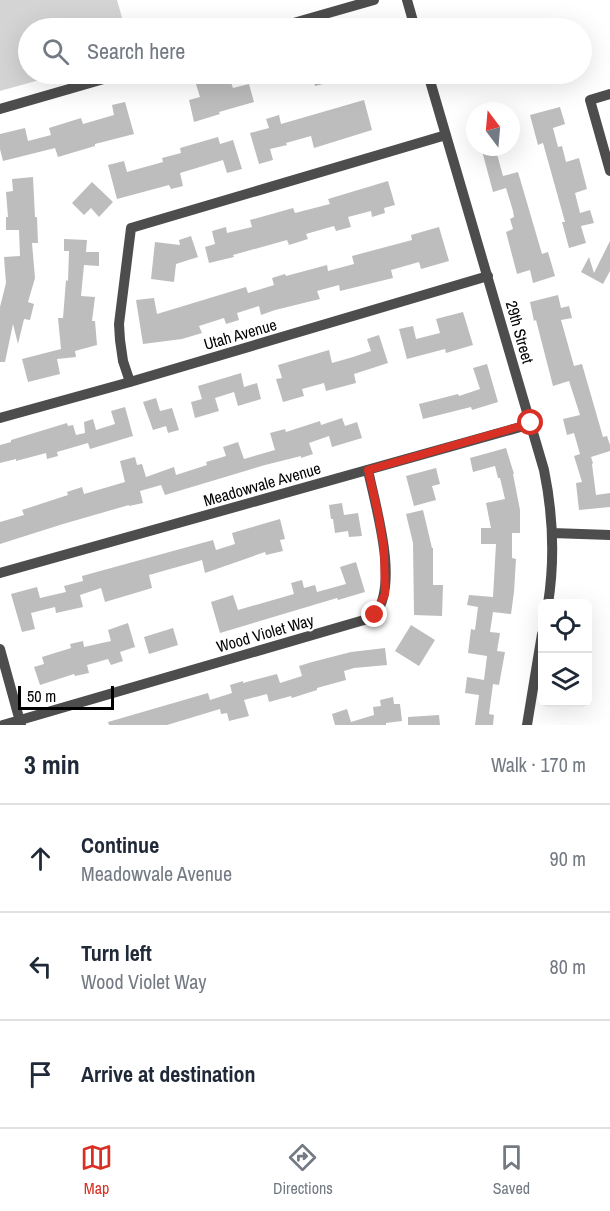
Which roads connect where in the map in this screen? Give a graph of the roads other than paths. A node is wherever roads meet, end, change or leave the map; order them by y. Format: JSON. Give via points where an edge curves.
{"nodes":[{"id":1,"x":374,"y":0,"type":"edge"},
{"id":2,"x":407,"y":0,"type":"edge"},
{"id":3,"x":311,"y":18,"type":"edge"},
{"id":4,"x":412,"y":18,"type":"edge"},
{"id":5,"x":86,"y":84,"type":"edge"},
{"id":6,"x":431,"y":84,"type":"edge"},
{"id":7,"x":610,"y":94,"type":"edge"},
{"id":8,"x":0,"y":109,"type":"edge"},
{"id":9,"x":446,"y":135,"type":"junction"},
{"id":10,"x":610,"y":171,"type":"edge"},
{"id":11,"x":488,"y":276,"type":"junction"},
{"id":12,"x":130,"y":382,"type":"junction"},
{"id":13,"x":0,"y":418,"type":"edge"},
{"id":14,"x":531,"y":423,"type":"junction"},
{"id":15,"x":368,"y":470,"type":"junction"},
{"id":16,"x":552,"y":533,"type":"junction"},
{"id":17,"x":610,"y":535,"type":"edge"},
{"id":18,"x":0,"y":573,"type":"edge"},
{"id":19,"x":548,"y":599,"type":"edge"},
{"id":20,"x":0,"y":649,"type":"edge"},
{"id":21,"x":540,"y":653,"type":"edge"},
{"id":22,"x":21,"y":722,"type":"edge"},
{"id":23,"x":3,"y":725,"type":"edge"},
{"id":24,"x":527,"y":725,"type":"edge"}],
"edges":[{"from":1,"to":3,"type":"street"},
{"from":2,"to":4,"type":"street"},
{"from":5,"to":8,"type":"street"},
{"from":6,"to":9,"type":"street","name":"29th Street"},
{"from":7,"to":10,"type":"street","via":[[590,100]]},
{"from":9,"to":11,"type":"street","name":"29th Street"},
{"from":9,"to":12,"type":"street","via":[[131,228],[119,324]]},
{"from":11,"to":12,"type":"street","name":"Utah Avenue"},
{"from":11,"to":14,"type":"street","name":"29th Street"},
{"from":12,"to":13,"type":"street","name":"Utah Avenue"},
{"from":14,"to":15,"type":"street","name":"Meadowvale Avenue"},
{"from":14,"to":16,"type":"street","name":"29th Street","via":[[549,492]]},
{"from":15,"to":18,"type":"street","name":"Meadowvale Avenue"},
{"from":15,"to":22,"type":"street","name":"Wood Violet Way","via":[[384,549],[385,594],[375,615]]},
{"from":16,"to":17,"type":"street"},
{"from":16,"to":19,"type":"street","name":"29th Street"},
{"from":20,"to":22,"type":"street"},
{"from":21,"to":24,"type":"street"},
{"from":22,"to":23,"type":"street","name":"Wood Violet Way"}]}
